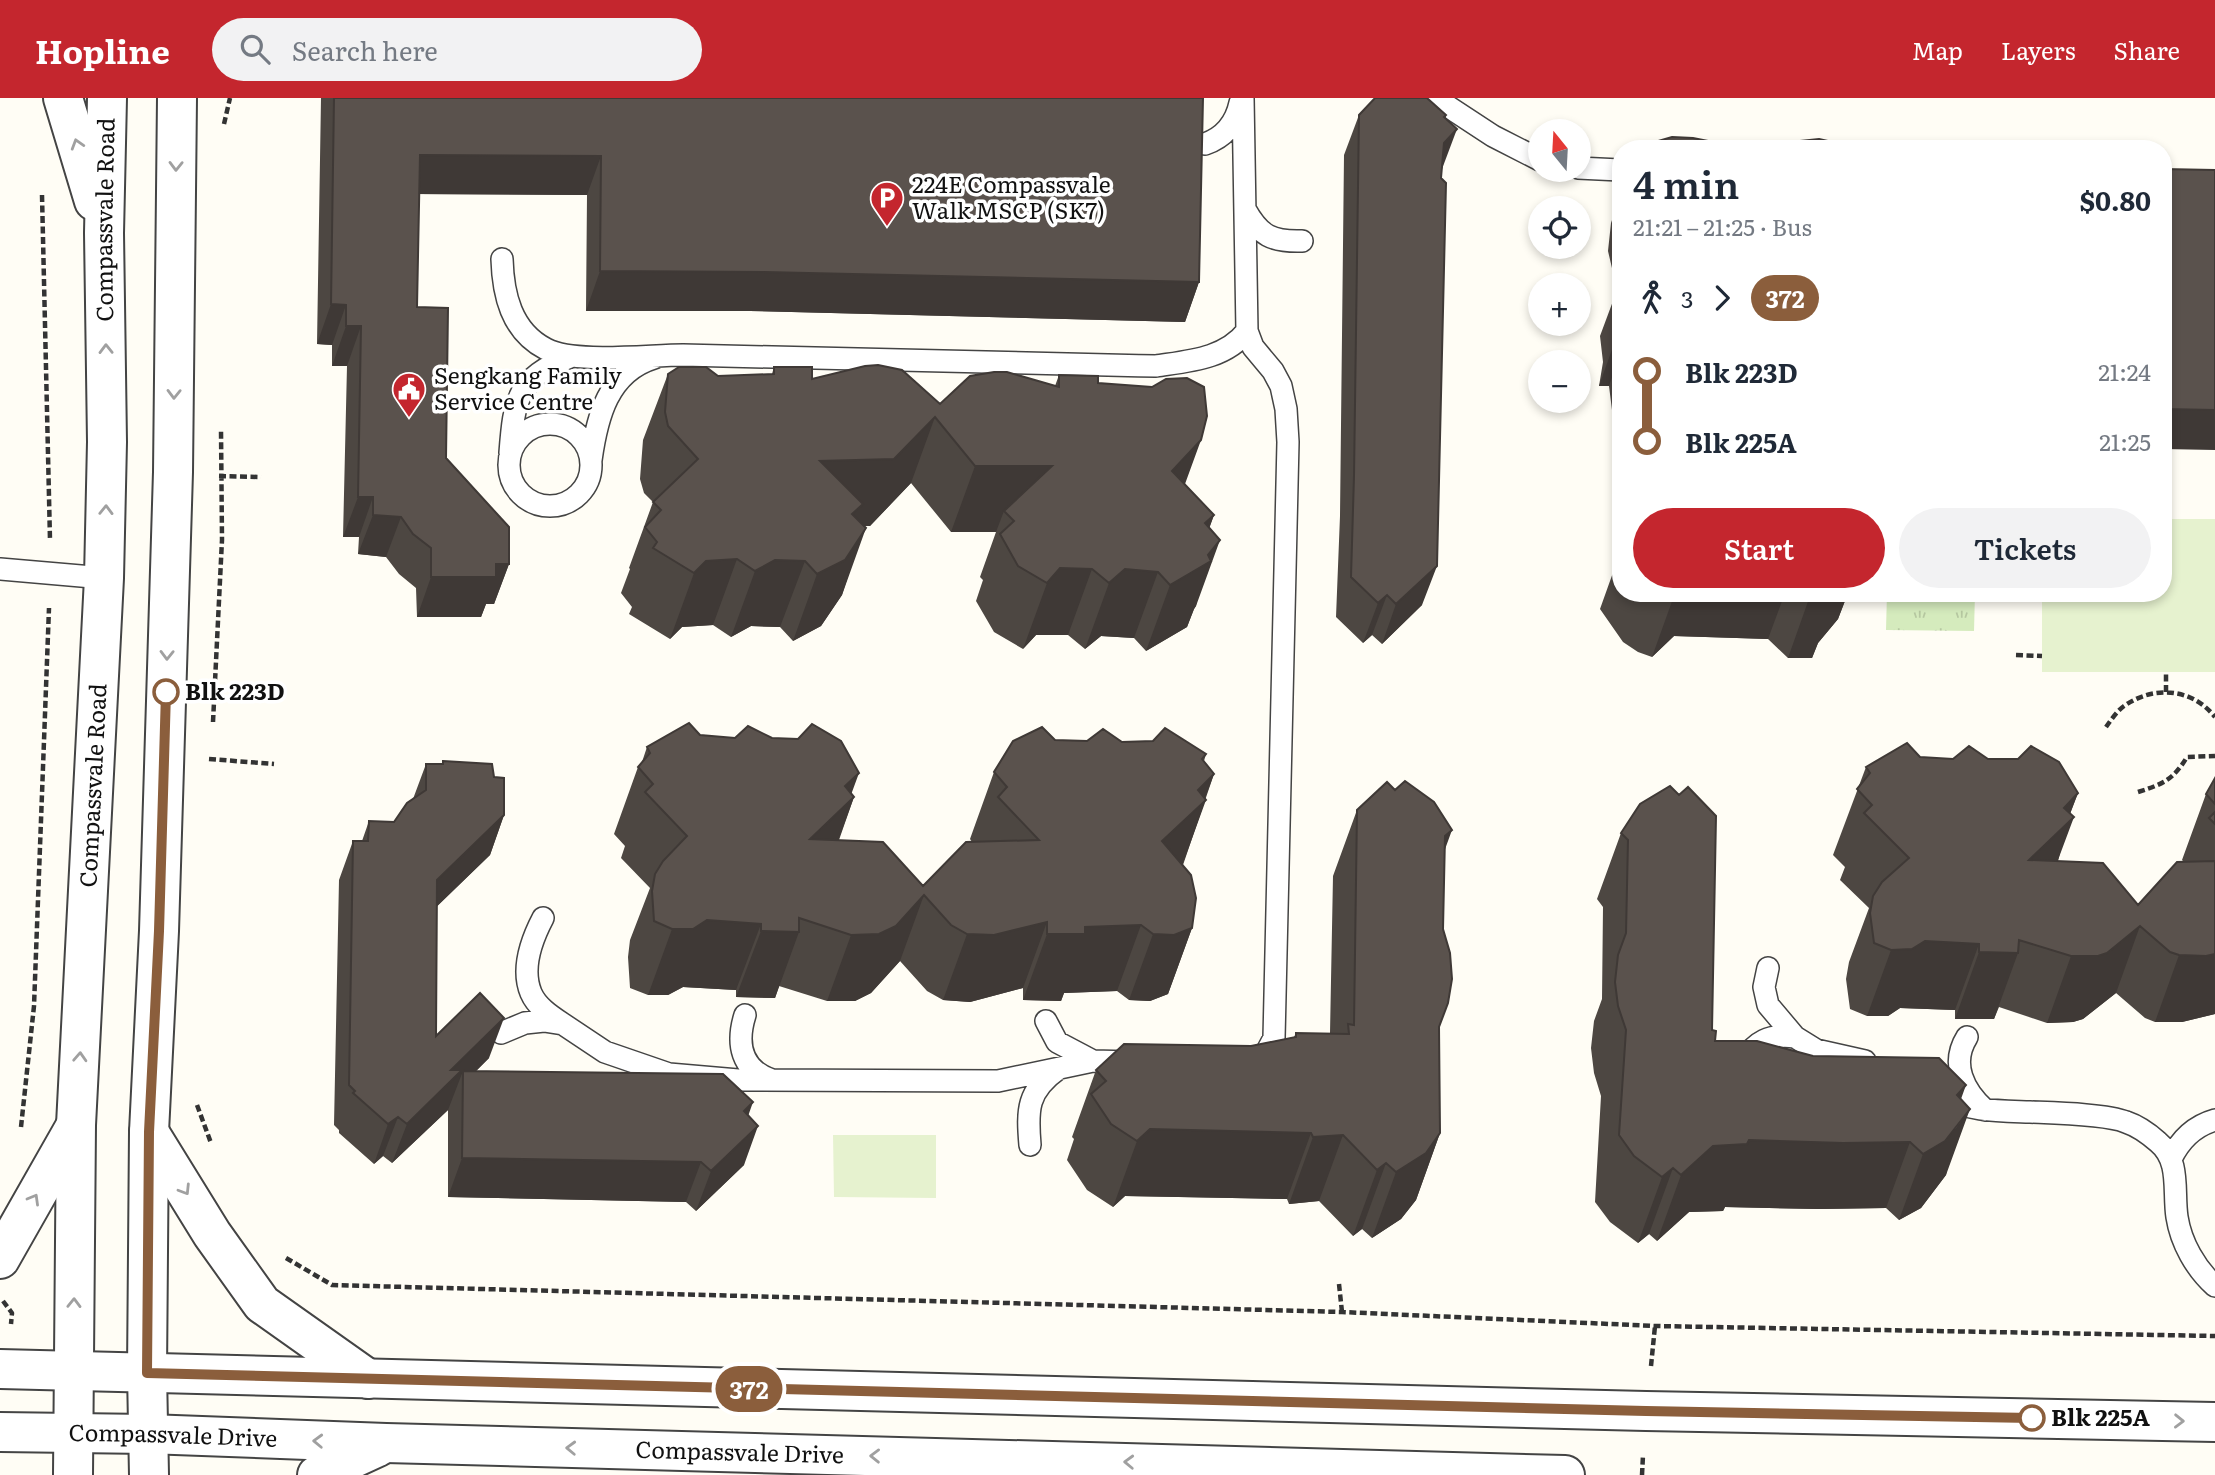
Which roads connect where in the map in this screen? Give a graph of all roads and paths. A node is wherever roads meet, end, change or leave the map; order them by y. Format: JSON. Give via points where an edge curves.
{"nodes":[{"id":1,"x":63,"y":98,"type":"edge"},
{"id":2,"x":107,"y":98,"type":"edge"},
{"id":3,"x":177,"y":98,"type":"edge"},
{"id":4,"x":230,"y":98,"type":"edge"},
{"id":5,"x":1242,"y":98,"type":"edge"},
{"id":6,"x":1434,"y":98,"type":"edge"},
{"id":7,"x":224,"y":125,"type":"dead end"},
{"id":8,"x":1205,"y":144,"type":"edge"},
{"id":9,"x":1528,"y":154,"type":"edge"},
{"id":10,"x":1591,"y":169,"type":"edge"},
{"id":11,"x":1612,"y":170,"type":"edge"},
{"id":12,"x":42,"y":191,"type":"dead end"},
{"id":13,"x":1245,"y":209,"type":"junction"},
{"id":14,"x":104,"y":233,"type":"junction"},
{"id":15,"x":1302,"y":241,"type":"dead end"},
{"id":16,"x":502,"y":259,"type":"dead end"},
{"id":17,"x":1247,"y":331,"type":"junction"},
{"id":18,"x":666,"y":355,"type":"junction"},
{"id":19,"x":570,"y":357,"type":"junction"},
{"id":20,"x":795,"y":357,"type":"junction"},
{"id":21,"x":1113,"y":364,"type":"junction"},
{"id":22,"x":765,"y":379,"type":"edge"},
{"id":23,"x":1071,"y":384,"type":"edge"},
{"id":24,"x":221,"y":425,"type":"dead end"},
{"id":25,"x":591,"y":460,"type":"junction"},
{"id":26,"x":509,"y":464,"type":"junction"},
{"id":27,"x":0,"y":569,"type":"edge"},
{"id":28,"x":51,"y":573,"type":"junction"},
{"id":29,"x":104,"y":578,"type":"junction"},
{"id":30,"x":2016,"y":655,"type":"dead end"},
{"id":31,"x":2042,"y":656,"type":"dead end"},
{"id":32,"x":2166,"y":672,"type":"dead end"},
{"id":33,"x":2166,"y":692,"type":"junction"},
{"id":34,"x":2215,"y":717,"type":"edge"},
{"id":35,"x":2106,"y":727,"type":"dead end"},
{"id":36,"x":213,"y":733,"type":"dead end"},
{"id":37,"x":164,"y":746,"type":"junction"},
{"id":38,"x":212,"y":747,"type":"dead end"},
{"id":39,"x":2215,"y":756,"type":"edge"},
{"id":40,"x":211,"y":760,"type":"junction"},
{"id":41,"x":274,"y":764,"type":"dead end"},
{"id":42,"x":2138,"y":792,"type":"dead end"},
{"id":43,"x":543,"y":918,"type":"dead end"},
{"id":44,"x":1768,"y":968,"type":"dead end"},
{"id":45,"x":745,"y":1015,"type":"dead end"},
{"id":46,"x":1046,"y":1021,"type":"dead end"},
{"id":47,"x":563,"y":1024,"type":"junction"},
{"id":48,"x":501,"y":1033,"type":"edge"},
{"id":49,"x":1795,"y":1037,"type":"junction"},
{"id":50,"x":1967,"y":1037,"type":"dead end"},
{"id":51,"x":1272,"y":1045,"type":"junction"},
{"id":52,"x":1093,"y":1061,"type":"junction"},
{"id":53,"x":1158,"y":1062,"type":"edge"},
{"id":54,"x":1237,"y":1064,"type":"edge"},
{"id":55,"x":1740,"y":1065,"type":"edge"},
{"id":56,"x":1888,"y":1067,"type":"edge"},
{"id":57,"x":1059,"y":1068,"type":"junction"},
{"id":58,"x":1279,"y":1074,"type":"edge"},
{"id":59,"x":772,"y":1080,"type":"junction"},
{"id":60,"x":1929,"y":1089,"type":"edge"},
{"id":61,"x":195,"y":1098,"type":"dead end"},
{"id":62,"x":1985,"y":1110,"type":"junction"},
{"id":63,"x":2215,"y":1120,"type":"edge"},
{"id":64,"x":76,"y":1125,"type":"junction"},
{"id":65,"x":149,"y":1132,"type":"junction"},
{"id":66,"x":18,"y":1134,"type":"dead end"},
{"id":67,"x":1030,"y":1145,"type":"dead end"},
{"id":68,"x":213,"y":1147,"type":"dead end"},
{"id":69,"x":2171,"y":1159,"type":"junction"},
{"id":70,"x":285,"y":1258,"type":"dead end"},
{"id":71,"x":0,"y":1259,"type":"edge"},
{"id":72,"x":1339,"y":1284,"type":"dead end"},
{"id":73,"x":2215,"y":1286,"type":"edge"},
{"id":74,"x":1342,"y":1312,"type":"junction"},
{"id":75,"x":2215,"y":1336,"type":"edge"},
{"id":76,"x":0,"y":1369,"type":"edge"},
{"id":77,"x":74,"y":1371,"type":"junction"},
{"id":78,"x":147,"y":1373,"type":"junction"},
{"id":79,"x":368,"y":1379,"type":"junction"},
{"id":80,"x":2215,"y":1422,"type":"edge"},
{"id":81,"x":0,"y":1432,"type":"edge"},
{"id":82,"x":73,"y":1434,"type":"junction"},
{"id":83,"x":148,"y":1434,"type":"junction"},
{"id":84,"x":386,"y":1443,"type":"junction"},
{"id":85,"x":785,"y":1465,"type":"edge"},
{"id":86,"x":73,"y":1475,"type":"edge"},
{"id":87,"x":149,"y":1475,"type":"edge"},
{"id":88,"x":317,"y":1475,"type":"edge"},
{"id":89,"x":1565,"y":1475,"type":"edge"}],
"edges":[{"from":14,"to":1,"type":"street","one_way":true},
{"from":2,"to":14,"type":"street","name":"Compassvale Road"},
{"from":3,"to":37,"type":"street","one_way":true},
{"from":4,"to":7,"type":"path"},
{"from":5,"to":8,"type":"lane","via":[[1230,127]]},
{"from":5,"to":13,"type":"lane"},
{"from":6,"to":9,"type":"lane"},
{"from":10,"to":11,"type":"lane"},
{"from":12,"to":28,"type":"path"},
{"from":13,"to":15,"type":"lane","via":[[1259,232],[1288,242]]},
{"from":13,"to":17,"type":"lane"},
{"from":29,"to":14,"type":"street","name":"Compassvale Road","one_way":true},
{"from":16,"to":19,"type":"lane","via":[[506,298],[523,331],[545,349]]},
{"from":17,"to":21,"type":"lane","via":[[1223,352],[1185,362]]},
{"from":17,"to":51,"type":"lane","via":[[1281,386],[1288,442]]},
{"from":18,"to":19,"type":"lane"},
{"from":18,"to":20,"type":"lane"},
{"from":18,"to":25,"type":"lane","via":[[640,363],[611,392],[601,409]]},
{"from":19,"to":26,"type":"lane","via":[[530,379],[513,415]]},
{"from":20,"to":21,"type":"lane"},
{"from":20,"to":22,"type":"lane","via":[[772,367]]},
{"from":21,"to":23,"type":"lane","via":[[1091,369]]},
{"from":24,"to":36,"type":"path","via":[[222,540]]},
{"from":25,"to":26,"type":"lane","via":[[578,435],[554,424],[528,431],[518,440]]},
{"from":25,"to":26,"type":"lane","via":[[585,487],[564,504],[550,506],[524,497],[511,477]]},
{"from":27,"to":28,"type":"lane"},
{"from":28,"to":29,"type":"lane"},
{"from":28,"to":66,"type":"path","via":[[34,1006]]},
{"from":64,"to":29,"type":"street","name":"Compassvale Road","one_way":true},
{"from":30,"to":31,"type":"path"},
{"from":32,"to":33,"type":"path"},
{"from":33,"to":34,"type":"path","via":[[2187,695]]},
{"from":33,"to":35,"type":"path","via":[[2141,696],[2122,708]]},
{"from":37,"to":40,"type":"path"},
{"from":37,"to":65,"type":"street"},
{"from":38,"to":40,"type":"path"},
{"from":39,"to":42,"type":"path","via":[[2187,757],[2178,772]]},
{"from":40,"to":41,"type":"path"},
{"from":43,"to":47,"type":"lane","via":[[530,951],[531,993]]},
{"from":44,"to":49,"type":"lane","via":[[1764,987],[1768,1005]]},
{"from":45,"to":59,"type":"lane","via":[[741,1051],[758,1076]]},
{"from":46,"to":52,"type":"lane","via":[[1057,1042]]},
{"from":47,"to":48,"type":"lane","via":[[525,1023]]},
{"from":47,"to":59,"type":"lane","via":[[605,1052],[669,1074]]},
{"from":49,"to":55,"type":"lane","via":[[1763,1040]]},
{"from":49,"to":56,"type":"lane","via":[[1815,1050]]},
{"from":50,"to":62,"type":"lane","via":[[1960,1047],[1963,1080]]},
{"from":51,"to":54,"type":"lane","via":[[1258,1060]]},
{"from":51,"to":58,"type":"lane"},
{"from":52,"to":53,"type":"lane"},
{"from":52,"to":57,"type":"lane"},
{"from":57,"to":59,"type":"lane","via":[[998,1081]]},
{"from":57,"to":67,"type":"lane","via":[[1035,1090],[1028,1106]]},
{"from":60,"to":62,"type":"lane","via":[[1954,1104]]},
{"from":61,"to":68,"type":"path"},
{"from":62,"to":69,"type":"lane","via":[[2126,1121],[2161,1144]]},
{"from":63,"to":69,"type":"lane","via":[[2190,1132]]},
{"from":71,"to":64,"type":"street","one_way":true},
{"from":77,"to":64,"type":"street","name":"Compassvale Road","one_way":true},
{"from":65,"to":78,"type":"street"},
{"from":65,"to":79,"type":"street","one_way":true,"via":[[262,1304]]},
{"from":69,"to":73,"type":"lane","via":[[2182,1236],[2192,1258]]},
{"from":70,"to":74,"type":"path","via":[[331,1285]]},
{"from":72,"to":74,"type":"path"},
{"from":74,"to":75,"type":"path","via":[[1655,1325]]},
{"from":76,"to":77,"type":"street"},
{"from":77,"to":78,"type":"street"},
{"from":77,"to":82,"type":"street","name":"Compassvale Road"},
{"from":78,"to":79,"type":"street"},
{"from":78,"to":83,"type":"street"},
{"from":79,"to":80,"type":"street","one_way":true},
{"from":81,"to":82,"type":"street","name":"Compassvale Drive"},
{"from":82,"to":83,"type":"street","name":"Compassvale Drive"},
{"from":82,"to":86,"type":"street","name":"Compassvale Road"},
{"from":84,"to":83,"type":"street","name":"Compassvale Drive","one_way":true},
{"from":83,"to":87,"type":"street"},
{"from":85,"to":84,"type":"street","name":"Compassvale Drive","one_way":true},
{"from":84,"to":88,"type":"street"},
{"from":89,"to":85,"type":"street","name":"Compassvale Drive","one_way":true}]}
